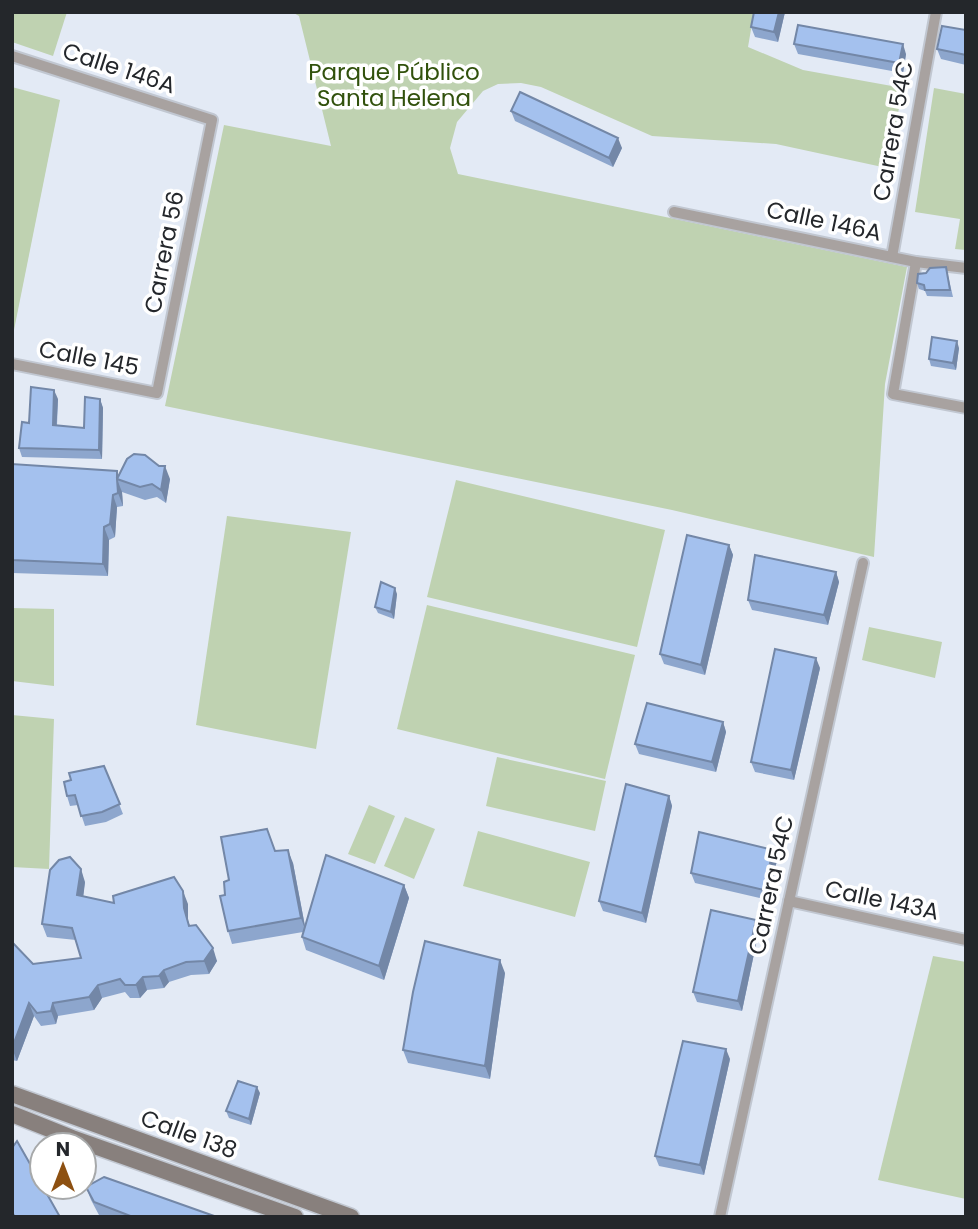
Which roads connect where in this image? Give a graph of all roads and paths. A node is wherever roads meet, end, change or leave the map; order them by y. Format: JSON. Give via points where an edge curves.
{"nodes":[{"id":1,"x":936,"y":12,"type":"edge"},
{"id":2,"x":12,"y":56,"type":"edge"},
{"id":3,"x":212,"y":120,"type":"joint"},
{"id":4,"x":674,"y":212,"type":"dead end"},
{"id":5,"x":892,"y":257,"type":"junction"},
{"id":6,"x":916,"y":262,"type":"junction"},
{"id":7,"x":966,"y":268,"type":"edge"},
{"id":8,"x":12,"y":364,"type":"edge"},
{"id":9,"x":157,"y":393,"type":"joint"},
{"id":10,"x":966,"y":406,"type":"edge"},
{"id":11,"x":863,"y":563,"type":"dead end"},
{"id":12,"x":789,"y":901,"type":"junction"},
{"id":13,"x":966,"y":940,"type":"edge"},
{"id":14,"x":13,"y":1096,"type":"edge"},
{"id":15,"x":12,"y":1114,"type":"edge"},
{"id":16,"x":295,"y":1217,"type":"edge"},
{"id":17,"x":351,"y":1217,"type":"edge"},
{"id":18,"x":720,"y":1217,"type":"edge"}],
"edges":[{"from":1,"to":5,"type":"street","name":"Carrera 54C"},
{"from":2,"to":3,"type":"street","name":"Calle 146A"},
{"from":3,"to":9,"type":"street","name":"Carrera 56"},
{"from":4,"to":5,"type":"street","name":"Calle 146A"},
{"from":5,"to":6,"type":"street","name":"Calle 146A"},
{"from":6,"to":7,"type":"street","name":"Calle 146A"},
{"from":6,"to":10,"type":"street","via":[[894,394]]},
{"from":8,"to":9,"type":"street","name":"Calle 145"},
{"from":11,"to":12,"type":"street","name":"Carrera 54C"},
{"from":12,"to":13,"type":"street","name":"Calle 143A"},
{"from":12,"to":18,"type":"street","name":"Carrera 54C"},
{"from":14,"to":17,"type":"main road","name":"Calle 138"},
{"from":15,"to":16,"type":"main road","name":"Calle 138"}]}
